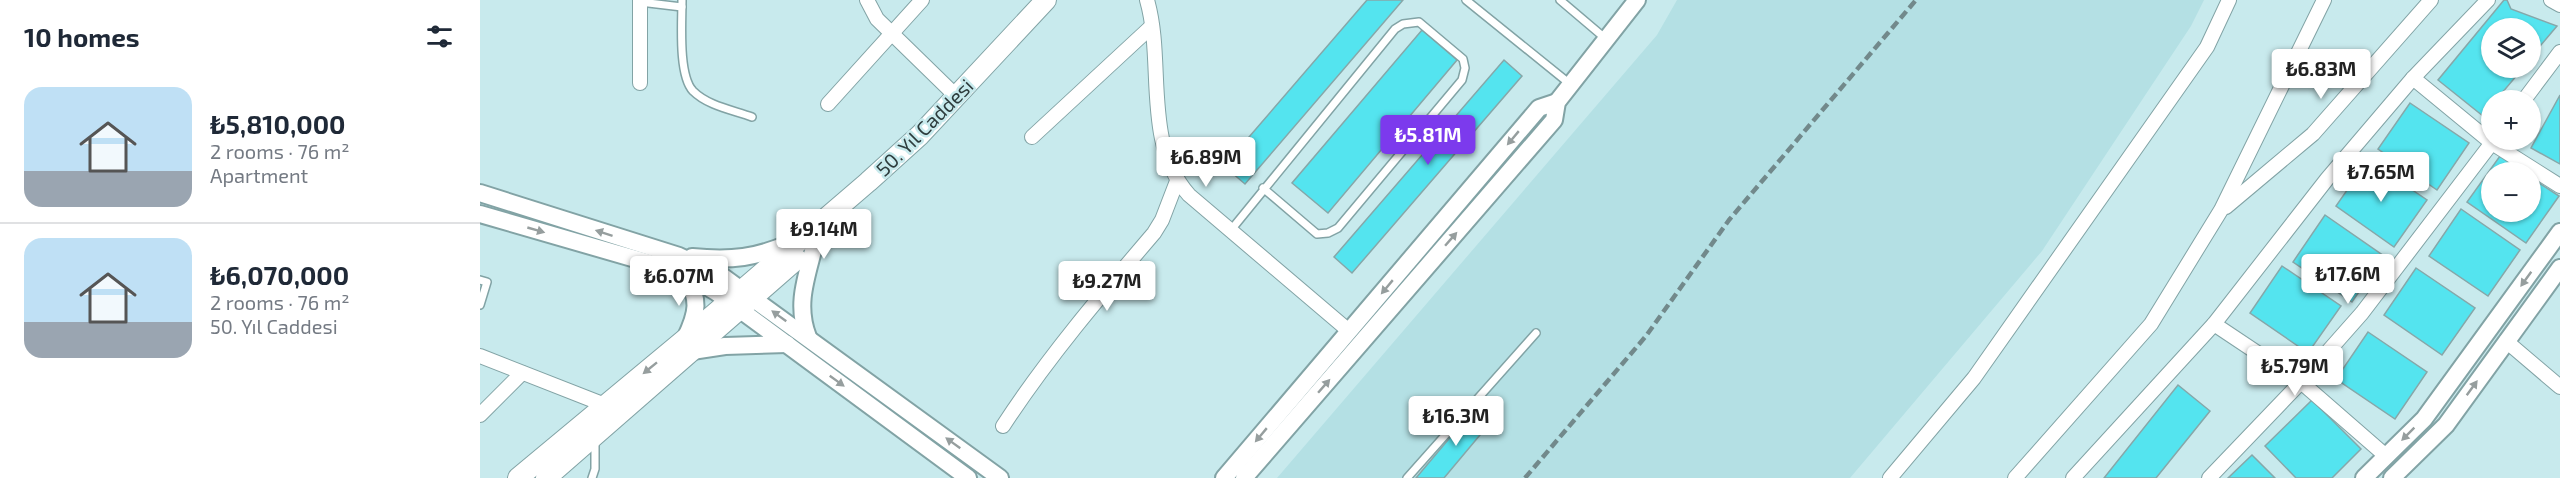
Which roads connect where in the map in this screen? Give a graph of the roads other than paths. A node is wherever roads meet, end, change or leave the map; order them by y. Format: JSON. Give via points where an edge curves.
{"nodes":[{"id":1,"x":867,"y":0,"type":"edge"},
{"id":2,"x":922,"y":0,"type":"edge"},
{"id":3,"x":1047,"y":0,"type":"edge"},
{"id":4,"x":1062,"y":0,"type":"edge"},
{"id":5,"x":1147,"y":0,"type":"edge"},
{"id":6,"x":1466,"y":0,"type":"edge"},
{"id":7,"x":1560,"y":0,"type":"edge"},
{"id":8,"x":2229,"y":0,"type":"edge"},
{"id":9,"x":2324,"y":0,"type":"edge"},
{"id":10,"x":2431,"y":0,"type":"edge"},
{"id":11,"x":2488,"y":0,"type":"edge"},
{"id":12,"x":2552,"y":0,"type":"edge"},
{"id":13,"x":640,"y":1,"type":"edge"},
{"id":14,"x":1630,"y":2,"type":"edge"},
{"id":15,"x":682,"y":3,"type":"edge"},
{"id":16,"x":2560,"y":5,"type":"edge"},
{"id":17,"x":1152,"y":26,"type":"junction"},
{"id":18,"x":891,"y":33,"type":"junction"},
{"id":19,"x":1606,"y":39,"type":"junction"},
{"id":20,"x":2560,"y":52,"type":"edge"},
{"id":21,"x":2412,"y":78,"type":"junction"},
{"id":22,"x":640,"y":82,"type":"dead end"},
{"id":23,"x":1570,"y":84,"type":"junction"},
{"id":24,"x":2532,"y":90,"type":"edge"},
{"id":25,"x":956,"y":96,"type":"junction"},
{"id":26,"x":1557,"y":102,"type":"junction"},
{"id":27,"x":828,"y":104,"type":"dead end"},
{"id":28,"x":753,"y":117,"type":"dead end"},
{"id":29,"x":2481,"y":132,"type":"edge"},
{"id":30,"x":1032,"y":137,"type":"dead end"},
{"id":31,"x":2486,"y":150,"type":"edge"},
{"id":32,"x":2506,"y":150,"type":"edge"},
{"id":33,"x":1177,"y":181,"type":"junction"},
{"id":34,"x":2560,"y":186,"type":"edge"},
{"id":35,"x":1263,"y":188,"type":"junction"},
{"id":36,"x":480,"y":194,"type":"edge"},
{"id":37,"x":2221,"y":210,"type":"junction"},
{"id":38,"x":480,"y":214,"type":"edge"},
{"id":39,"x":1231,"y":230,"type":"junction"},
{"id":40,"x":2560,"y":231,"type":"edge"},
{"id":41,"x":810,"y":240,"type":"junction"},
{"id":42,"x":682,"y":265,"type":"junction"},
{"id":43,"x":2560,"y":268,"type":"edge"},
{"id":44,"x":480,"y":280,"type":"edge"},
{"id":45,"x":741,"y":300,"type":"junction"},
{"id":46,"x":480,"y":305,"type":"edge"},
{"id":47,"x":2214,"y":324,"type":"junction"},
{"id":48,"x":1349,"y":331,"type":"junction"},
{"id":49,"x":1536,"y":333,"type":"dead end"},
{"id":50,"x":808,"y":337,"type":"junction"},
{"id":51,"x":2506,"y":341,"type":"junction"},
{"id":52,"x":787,"y":344,"type":"junction"},
{"id":53,"x":688,"y":345,"type":"junction"},
{"id":54,"x":480,"y":356,"type":"edge"},
{"id":55,"x":522,"y":373,"type":"junction"},
{"id":56,"x":2301,"y":382,"type":"junction"},
{"id":57,"x":2560,"y":387,"type":"edge"},
{"id":58,"x":606,"y":405,"type":"junction"},
{"id":59,"x":480,"y":415,"type":"edge"},
{"id":60,"x":1003,"y":426,"type":"dead end"},
{"id":61,"x":596,"y":435,"type":"junction"},
{"id":62,"x":2386,"y":456,"type":"junction"},
{"id":63,"x":518,"y":478,"type":"edge"},
{"id":64,"x":546,"y":478,"type":"edge"},
{"id":65,"x":592,"y":478,"type":"edge"},
{"id":66,"x":968,"y":478,"type":"edge"},
{"id":67,"x":1000,"y":478,"type":"edge"},
{"id":68,"x":1224,"y":478,"type":"edge"},
{"id":69,"x":1244,"y":478,"type":"edge"},
{"id":70,"x":1407,"y":478,"type":"edge"},
{"id":71,"x":1890,"y":478,"type":"edge"},
{"id":72,"x":2015,"y":478,"type":"edge"},
{"id":73,"x":2073,"y":478,"type":"edge"},
{"id":74,"x":2209,"y":478,"type":"edge"},
{"id":75,"x":2364,"y":478,"type":"edge"},
{"id":76,"x":2392,"y":478,"type":"edge"}],
"edges":[{"from":1,"to":18,"type":"street","via":[[877,19]]},
{"from":2,"to":18,"type":"street"},
{"from":3,"to":25,"type":"main road","name":"50. Yıl Caddesi"},
{"from":4,"to":41,"type":"main road","name":"50. Yıl Caddesi","via":[[927,143]]},
{"from":5,"to":17,"type":"street"},
{"from":6,"to":23,"type":"lane"},
{"from":7,"to":19,"type":"lane"},
{"from":8,"to":71,"type":"street","via":[[2207,47],[1974,378]]},
{"from":9,"to":37,"type":"street"},
{"from":10,"to":37,"type":"street","via":[[2313,134]]},
{"from":11,"to":21,"type":"street"},
{"from":12,"to":16,"type":"street"},
{"from":13,"to":15,"type":"lane"},
{"from":13,"to":22,"type":"street"},
{"from":14,"to":19,"type":"street"},
{"from":15,"to":28,"type":"lane","via":[[683,68],[692,90],[710,103]]},
{"from":17,"to":30,"type":"street"},
{"from":17,"to":33,"type":"street","via":[[1162,139]]},
{"from":18,"to":25,"type":"street"},
{"from":18,"to":27,"type":"street"},
{"from":19,"to":23,"type":"street"},
{"from":20,"to":24,"type":"street"},
{"from":21,"to":29,"type":"street"},
{"from":21,"to":47,"type":"street"},
{"from":23,"to":26,"type":"street"},
{"from":25,"to":41,"type":"main road","name":"50. Yıl Caddesi"},
{"from":26,"to":48,"type":"street","one_way":true,"via":[[1539,108]]},
{"from":69,"to":26,"type":"street","one_way":true,"via":[[1554,120]]},
{"from":31,"to":56,"type":"street","via":[[2362,313]]},
{"from":32,"to":34,"type":"street"},
{"from":33,"to":39,"type":"street"},
{"from":33,"to":60,"type":"street","via":[[1154,233],[1065,338]]},
{"from":35,"to":35,"type":"lane","via":[[1395,29],[1419,22],[1463,59],[1462,80],[1338,228],[1328,234],[1317,234]]},
{"from":35,"to":39,"type":"lane"},
{"from":42,"to":36,"type":"street","one_way":true},
{"from":37,"to":72,"type":"street","via":[[2151,324]]},
{"from":38,"to":42,"type":"street","one_way":true},
{"from":39,"to":48,"type":"street"},
{"from":40,"to":62,"type":"street","one_way":true,"via":[[2424,419]]},
{"from":41,"to":42,"type":"street","via":[[756,256]]},
{"from":41,"to":45,"type":"main road","name":"50. Yıl Caddesi"},
{"from":41,"to":50,"type":"street","via":[[801,300]]},
{"from":42,"to":45,"type":"street","via":[[722,276]]},
{"from":42,"to":53,"type":"street","via":[[696,297]]},
{"from":43,"to":51,"type":"street"},
{"from":44,"to":46,"type":"lane","via":[[487,282]]},
{"from":50,"to":45,"type":"street","one_way":true},
{"from":45,"to":52,"type":"street"},
{"from":45,"to":53,"type":"main road","name":"50. Yıl Caddesi"},
{"from":47,"to":56,"type":"street"},
{"from":47,"to":73,"type":"street"},
{"from":48,"to":68,"type":"street","one_way":true},
{"from":49,"to":70,"type":"lane"},
{"from":67,"to":50,"type":"street","one_way":true},
{"from":51,"to":57,"type":"street"},
{"from":76,"to":51,"type":"street","one_way":true,"via":[[2445,425]]},
{"from":52,"to":53,"type":"street"},
{"from":52,"to":66,"type":"street","one_way":true},
{"from":53,"to":58,"type":"main road","name":"50. Yıl Caddesi","one_way":true},
{"from":53,"to":61,"type":"main road","name":"50. Yıl Caddesi"},
{"from":54,"to":55,"type":"street"},
{"from":55,"to":58,"type":"street"},
{"from":55,"to":59,"type":"street"},
{"from":56,"to":62,"type":"street"},
{"from":56,"to":74,"type":"street"},
{"from":58,"to":63,"type":"main road","name":"50. Yıl Caddesi"},
{"from":61,"to":64,"type":"main road","name":"50. Yıl Caddesi"},
{"from":61,"to":65,"type":"lane"},
{"from":62,"to":75,"type":"street"}]}
